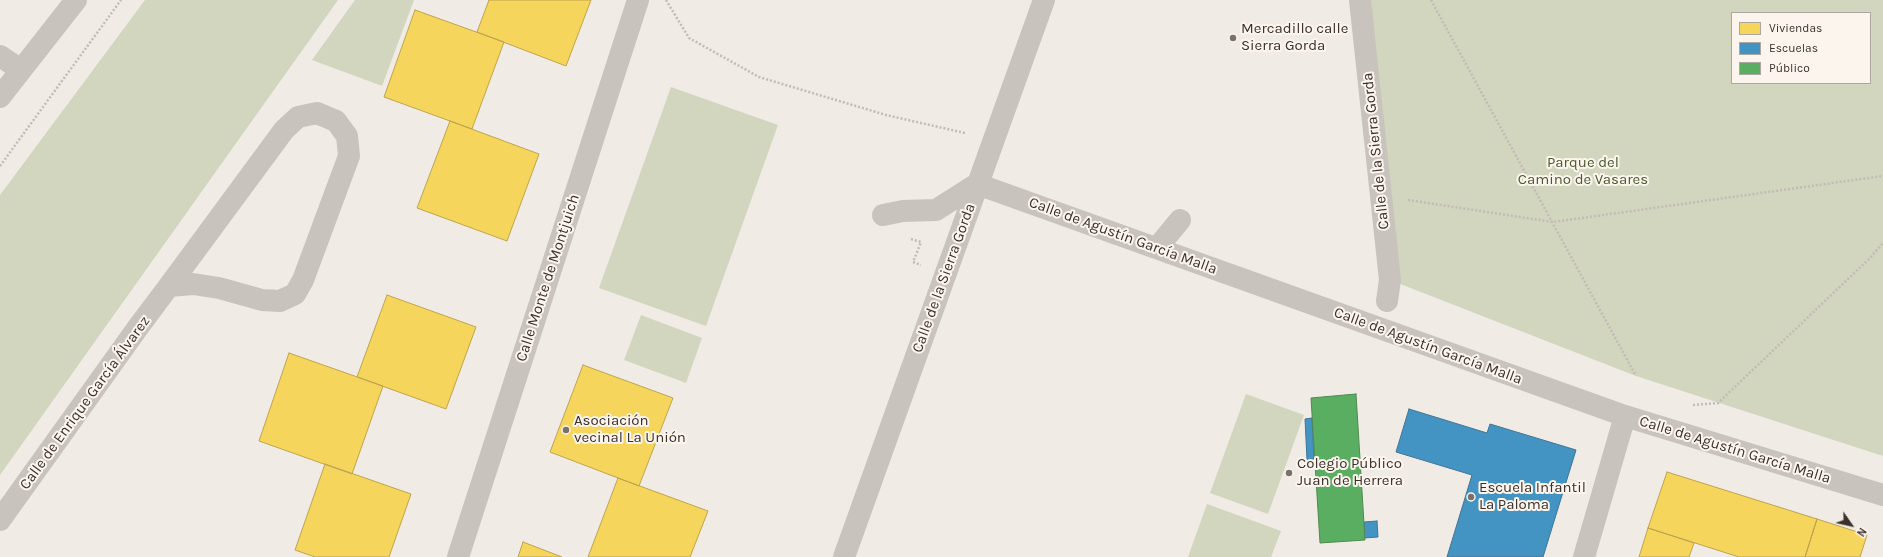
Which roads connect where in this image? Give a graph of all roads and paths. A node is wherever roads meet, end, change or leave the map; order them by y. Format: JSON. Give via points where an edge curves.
{"nodes":[{"id":1,"x":76,"y":0,"type":"edge"},
{"id":2,"x":121,"y":0,"type":"edge"},
{"id":3,"x":638,"y":0,"type":"edge"},
{"id":4,"x":666,"y":0,"type":"edge"},
{"id":5,"x":1044,"y":0,"type":"edge"},
{"id":6,"x":1360,"y":0,"type":"edge"},
{"id":7,"x":1431,"y":0,"type":"edge"},
{"id":8,"x":0,"y":56,"type":"edge"},
{"id":9,"x":21,"y":70,"type":"junction"},
{"id":10,"x":0,"y":97,"type":"edge"},
{"id":11,"x":965,"y":133,"type":"dead end"},
{"id":12,"x":0,"y":166,"type":"edge"},
{"id":13,"x":1883,"y":176,"type":"edge"},
{"id":14,"x":977,"y":184,"type":"junction"},
{"id":15,"x":1381,"y":196,"type":"junction"},
{"id":16,"x":882,"y":215,"type":"dead end"},
{"id":17,"x":1180,"y":220,"type":"dead end"},
{"id":18,"x":1553,"y":222,"type":"junction"},
{"id":19,"x":909,"y":239,"type":"dead end"},
{"id":20,"x":1883,"y":243,"type":"edge"},
{"id":21,"x":1157,"y":248,"type":"junction"},
{"id":22,"x":913,"y":262,"type":"dead end"},
{"id":23,"x":169,"y":286,"type":"junction"},
{"id":24,"x":1386,"y":301,"type":"dead end"},
{"id":25,"x":1636,"y":376,"type":"dead end"},
{"id":26,"x":1692,"y":405,"type":"dead end"},
{"id":27,"x":1625,"y":416,"type":"junction"},
{"id":28,"x":1883,"y":495,"type":"edge"},
{"id":29,"x":0,"y":520,"type":"edge"},
{"id":30,"x":458,"y":557,"type":"edge"},
{"id":31,"x":844,"y":557,"type":"edge"},
{"id":32,"x":1584,"y":557,"type":"edge"}],
"edges":[{"from":1,"to":9,"type":"street"},
{"from":2,"to":12,"type":"path"},
{"from":3,"to":30,"type":"street","name":"Calle Monte de Montjuich"},
{"from":4,"to":11,"type":"path","via":[[689,38],[759,77],[886,115]]},
{"from":5,"to":14,"type":"street","name":"Calle de la Sierra Gorda"},
{"from":6,"to":15,"type":"street","name":"Calle de la Sierra Gorda"},
{"from":7,"to":18,"type":"path"},
{"from":8,"to":9,"type":"street"},
{"from":9,"to":10,"type":"street"},
{"from":13,"to":18,"type":"path"},
{"from":14,"to":16,"type":"street","via":[[936,210],[903,211]]},
{"from":14,"to":21,"type":"street","name":"Calle de Agustín García Malla"},
{"from":14,"to":31,"type":"street","name":"Calle de la Sierra Gorda"},
{"from":15,"to":18,"type":"path"},
{"from":15,"to":24,"type":"street","name":"Calle de la Sierra Gorda","via":[[1390,280]]},
{"from":17,"to":21,"type":"street"},
{"from":18,"to":25,"type":"path"},
{"from":19,"to":22,"type":"path","via":[[921,242]]},
{"from":20,"to":26,"type":"path","via":[[1718,403]]},
{"from":21,"to":27,"type":"street","name":"Calle de Agustín García Malla"},
{"from":23,"to":23,"type":"street","name":"Calle de Enrique García Álvarez","via":[[284,130],[298,117],[317,113],[336,121],[347,136],[349,156],[304,280],[295,294],[280,301],[262,300],[193,284]]},
{"from":23,"to":29,"type":"street","name":"Calle de Enrique García Álvarez"},
{"from":27,"to":28,"type":"street","name":"Calle de Agustín García Malla"},
{"from":27,"to":32,"type":"street"}]}
